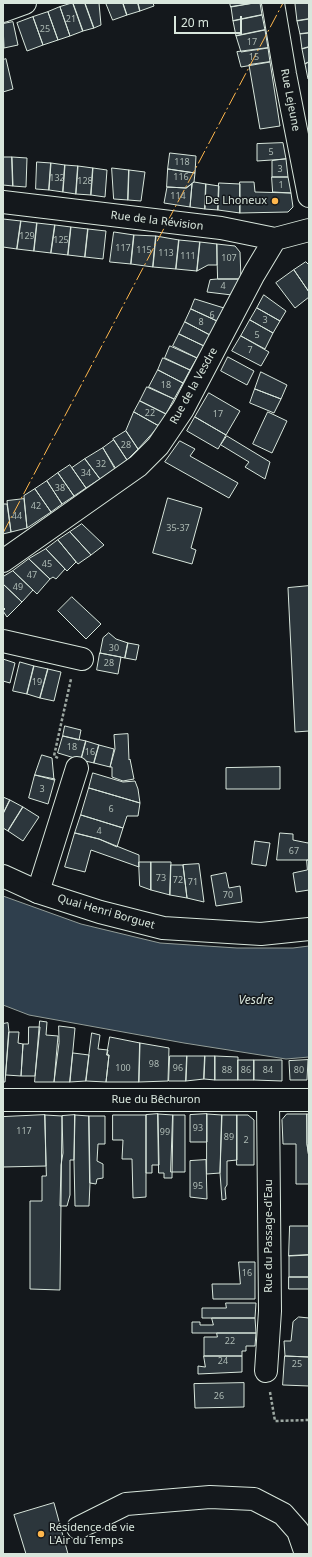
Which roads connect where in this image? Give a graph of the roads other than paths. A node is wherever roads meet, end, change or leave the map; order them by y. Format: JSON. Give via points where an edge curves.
{"nodes":[{"id":1,"x":25,"y":3,"type":"edge"},
{"id":2,"x":273,"y":3,"type":"edge"},
{"id":3,"x":3,"y":11,"type":"edge"},
{"id":4,"x":309,"y":196,"type":"edge"},
{"id":5,"x":3,"y":202,"type":"edge"},
{"id":6,"x":309,"y":230,"type":"edge"},
{"id":7,"x":275,"y":239,"type":"junction"},
{"id":8,"x":3,"y":561,"type":"edge"},
{"id":9,"x":3,"y":641,"type":"edge"},
{"id":10,"x":77,"y":658,"type":"road end"},
{"id":11,"x":78,"y":768,"type":"road end"},
{"id":12,"x":3,"y":876,"type":"edge"},
{"id":13,"x":38,"y":892,"type":"junction"},
{"id":14,"x":309,"y":929,"type":"edge"},
{"id":15,"x":3,"y":1100,"type":"edge"},
{"id":16,"x":268,"y":1100,"type":"junction"},
{"id":17,"x":309,"y":1100,"type":"edge"},
{"id":18,"x":266,"y":1371,"type":"road end"},
{"id":19,"x":78,"y":1528,"type":"dead end"},
{"id":20,"x":306,"y":1554,"type":"edge"}],
"edges":[{"from":1,"to":3,"type":"street"},
{"from":2,"to":4,"type":"street","name":"Rue Lejeune"},
{"from":5,"to":7,"type":"street","name":"Rue de la Révision","via":[[221,228]]},
{"from":6,"to":7,"type":"street","name":"Rue de la Révision"},
{"from":7,"to":8,"type":"street","name":"Rue de la Vesdre","via":[[183,409],[158,446],[138,466]]},
{"from":9,"to":10,"type":"street"},
{"from":11,"to":13,"type":"street"},
{"from":12,"to":13,"type":"street","name":"Quai Henri Borguet"},
{"from":13,"to":14,"type":"street","name":"Quai Henri Borguet","via":[[100,912],[163,928],[261,934]]},
{"from":15,"to":16,"type":"street","name":"Rue du Bêchuron"},
{"from":16,"to":17,"type":"street","name":"Rue du Bêchuron"},
{"from":16,"to":18,"type":"street","name":"Rue du Passage-d'Eau","via":[[270,1310]]},
{"from":19,"to":20,"type":"street","via":[[126,1504],[210,1497],[254,1499],[283,1514],[298,1531]]}]}
